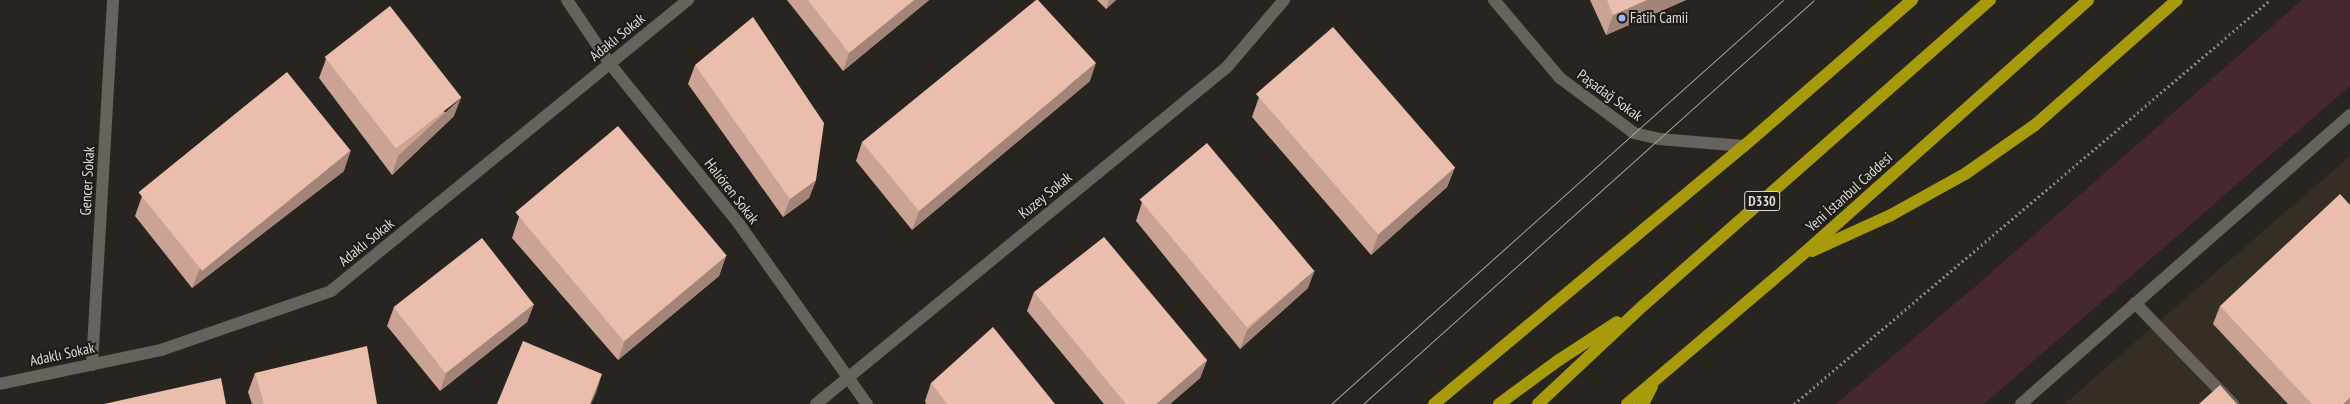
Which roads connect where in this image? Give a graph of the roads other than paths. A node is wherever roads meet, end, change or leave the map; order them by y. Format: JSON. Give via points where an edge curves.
{"nodes":[{"id":1,"x":113,"y":0,"type":"edge"},
{"id":2,"x":567,"y":0,"type":"edge"},
{"id":3,"x":688,"y":0,"type":"edge"},
{"id":4,"x":1284,"y":0,"type":"edge"},
{"id":5,"x":1494,"y":0,"type":"edge"},
{"id":6,"x":1912,"y":0,"type":"edge"},
{"id":7,"x":1990,"y":0,"type":"edge"},
{"id":8,"x":2088,"y":0,"type":"edge"},
{"id":9,"x":2177,"y":0,"type":"edge"},
{"id":10,"x":610,"y":64,"type":"junction"},
{"id":11,"x":2350,"y":115,"type":"edge"},
{"id":12,"x":1744,"y":146,"type":"junction"},
{"id":13,"x":1802,"y":255,"type":"junction"},
{"id":14,"x":1645,"y":304,"type":"junction"},
{"id":15,"x":2135,"y":304,"type":"junction"},
{"id":16,"x":92,"y":364,"type":"junction"},
{"id":17,"x":848,"y":378,"type":"junction"},
{"id":18,"x":1657,"y":378,"type":"junction"},
{"id":19,"x":0,"y":384,"type":"edge"},
{"id":20,"x":816,"y":404,"type":"edge"},
{"id":21,"x":867,"y":404,"type":"edge"},
{"id":22,"x":1434,"y":404,"type":"edge"},
{"id":23,"x":1499,"y":404,"type":"edge"},
{"id":24,"x":1538,"y":404,"type":"edge"},
{"id":25,"x":1627,"y":404,"type":"edge"},
{"id":26,"x":1643,"y":404,"type":"edge"},
{"id":27,"x":2021,"y":404,"type":"edge"},
{"id":28,"x":2233,"y":404,"type":"edge"}],
"edges":[{"from":1,"to":16,"type":"street","name":"Gencer Sokak"},
{"from":2,"to":10,"type":"street","name":"Halıören Sokak"},
{"from":3,"to":10,"type":"street","name":"Adaklı Sokak"},
{"from":4,"to":17,"type":"street","name":"Kuzey Sokak","via":[[1227,67]]},
{"from":5,"to":12,"type":"street","name":"Paşadağ Sokak","via":[[1560,78],[1634,133],[1660,139]]},
{"from":6,"to":12,"type":"highway"},
{"from":7,"to":14,"type":"highway","number":"D330"},
{"from":8,"to":13,"type":"highway","name":"Yeni İstanbul Caddesi"},
{"from":9,"to":13,"type":"highway","via":[[2035,125],[1965,174],[1891,215]]},
{"from":10,"to":16,"type":"street","name":"Adaklı Sokak","via":[[331,291],[161,350]]},
{"from":10,"to":17,"type":"street","name":"Halıören Sokak","via":[[739,224]]},
{"from":11,"to":15,"type":"street"},
{"from":12,"to":22,"type":"highway"},
{"from":13,"to":18,"type":"highway","name":"Yeni İstanbul Caddesi"},
{"from":14,"to":23,"type":"highway","via":[[1559,360]]},
{"from":14,"to":24,"type":"highway","number":"D330"},
{"from":15,"to":27,"type":"street"},
{"from":15,"to":28,"type":"street"},
{"from":16,"to":19,"type":"street","name":"Adaklı Sokak"},
{"from":17,"to":20,"type":"street","name":"Kuzey Sokak"},
{"from":17,"to":21,"type":"street","name":"Halıören Sokak"},
{"from":18,"to":25,"type":"highway","name":"Yeni İstanbul Caddesi"},
{"from":18,"to":26,"type":"highway"}]}
